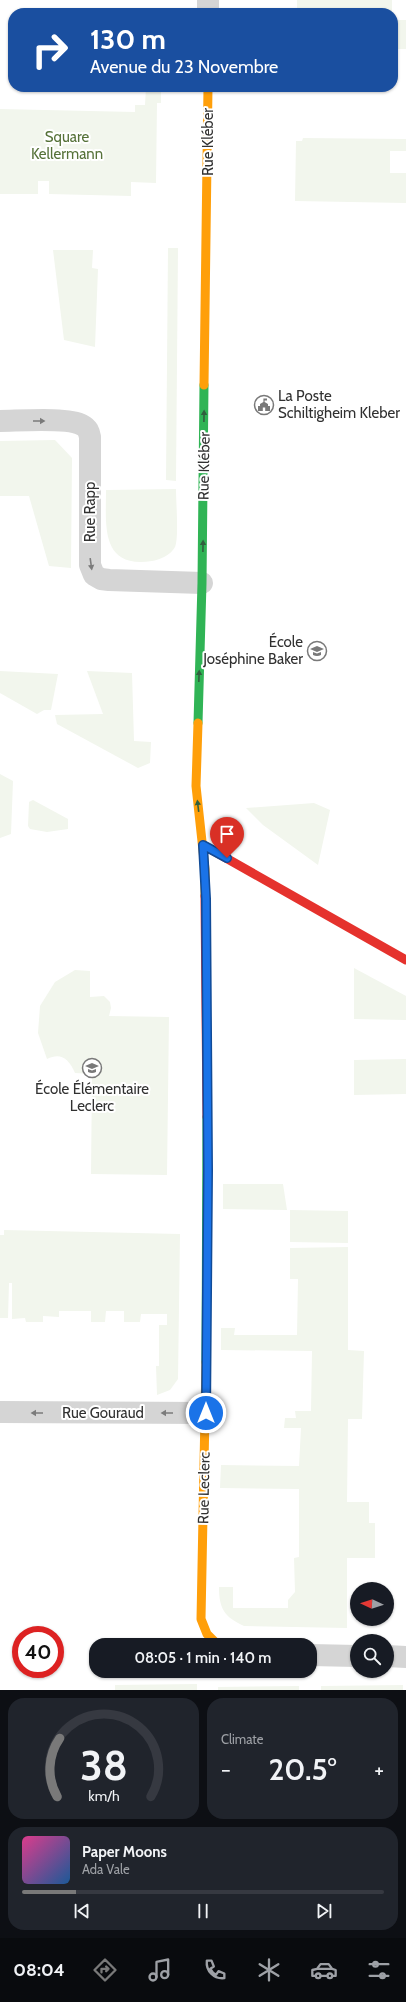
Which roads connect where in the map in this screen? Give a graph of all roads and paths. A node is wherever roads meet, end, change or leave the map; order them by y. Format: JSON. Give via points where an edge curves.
{"nodes":[{"id":1,"x":208,"y":92,"type":"edge"},
{"id":2,"x":0,"y":421,"type":"edge"},
{"id":3,"x":202,"y":583,"type":"junction"},
{"id":4,"x":203,"y":845,"type":"junction"},
{"id":5,"x":406,"y":960,"type":"edge"},
{"id":6,"x":0,"y":1412,"type":"edge"},
{"id":7,"x":206,"y":1413,"type":"junction"},
{"id":8,"x":210,"y":1638,"type":"edge"},
{"id":9,"x":317,"y":1654,"type":"edge"},
{"id":10,"x":350,"y":1656,"type":"edge"},
{"id":11,"x":394,"y":1656,"type":"edge"},
{"id":12,"x":406,"y":1657,"type":"edge"}],
"edges":[{"from":3,"to":1,"type":"street","name":"Rue Kléber","one_way":true},
{"from":2,"to":3,"type":"street","name":"Rue Rapp","one_way":true,"via":[[70,422],[82,424],[88,429],[90,565],[94,575],[109,580]]},
{"from":4,"to":3,"type":"street","name":"Rue Kléber","one_way":true,"via":[[196,786]]},
{"from":4,"to":5,"type":"street"},
{"from":4,"to":7,"type":"street","name":"Rue Leclerc","via":[[206,899],[208,1170]]},
{"from":7,"to":6,"type":"street","name":"Rue Gouraud","one_way":true},
{"from":7,"to":8,"type":"street","name":"Rue Leclerc","via":[[201,1619]]},
{"from":9,"to":10,"type":"street"},
{"from":11,"to":12,"type":"street"}]}
